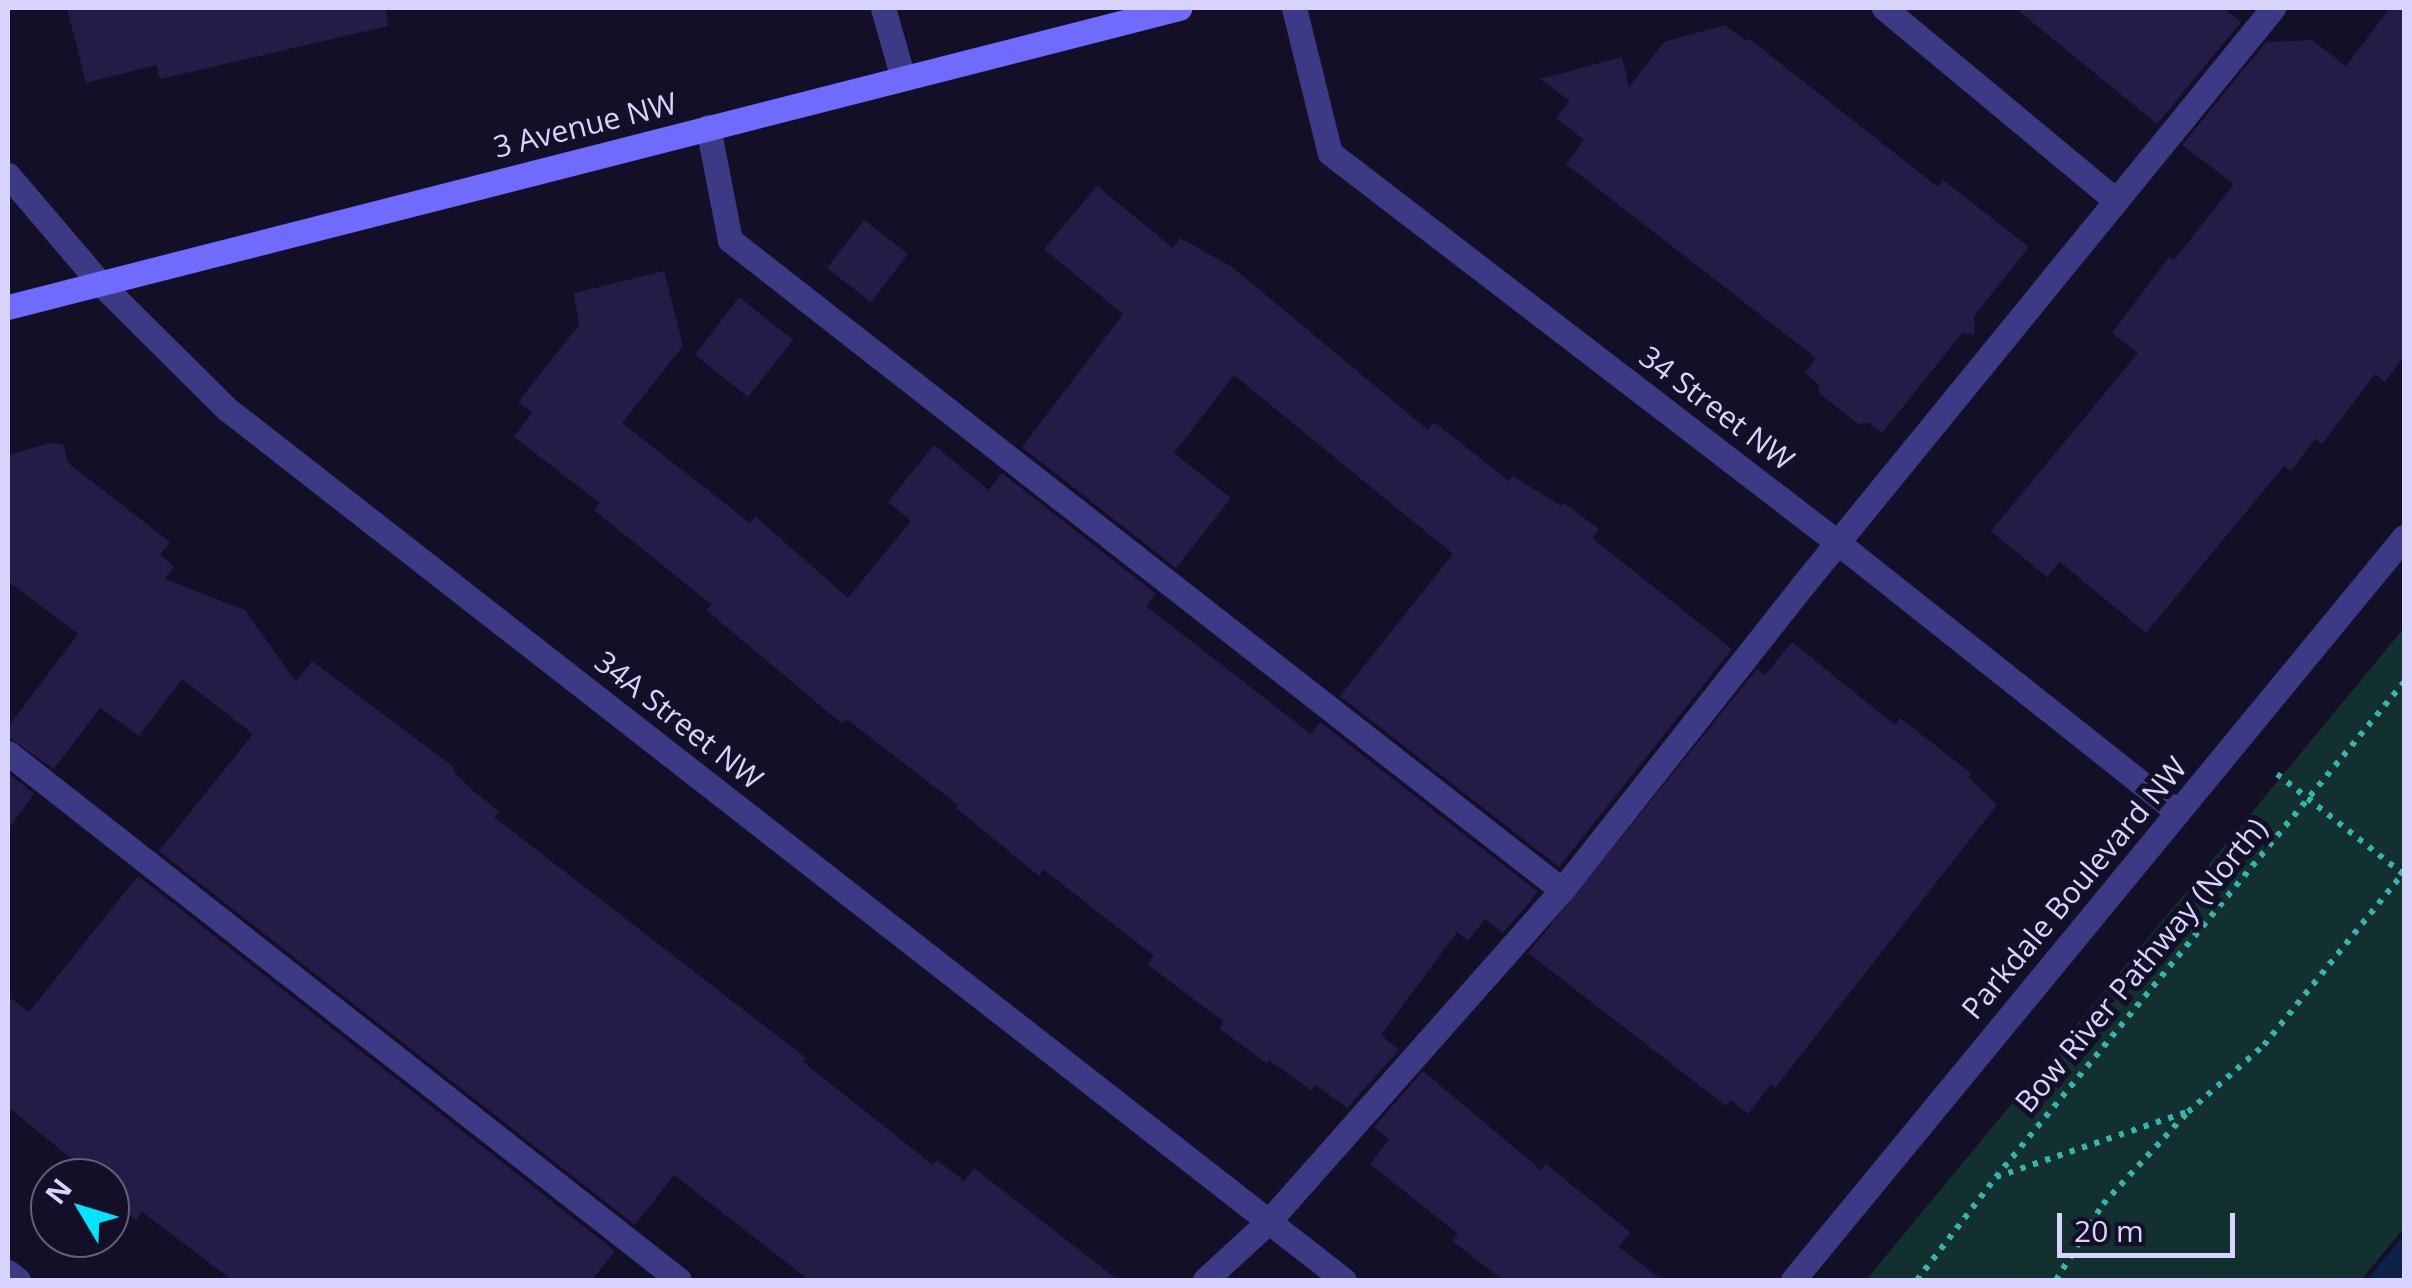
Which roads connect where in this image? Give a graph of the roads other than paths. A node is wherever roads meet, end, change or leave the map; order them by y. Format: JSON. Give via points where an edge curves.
{"nodes":[{"id":1,"x":883,"y":8,"type":"edge"},
{"id":2,"x":1179,"y":8,"type":"edge"},
{"id":3,"x":1294,"y":8,"type":"edge"},
{"id":4,"x":1884,"y":8,"type":"edge"},
{"id":5,"x":2273,"y":8,"type":"edge"},
{"id":6,"x":903,"y":78,"type":"junction"},
{"id":7,"x":708,"y":127,"type":"junction"},
{"id":8,"x":8,"y":175,"type":"edge"},
{"id":9,"x":2115,"y":200,"type":"junction"},
{"id":10,"x":100,"y":283,"type":"junction"},
{"id":11,"x":8,"y":307,"type":"edge"},
{"id":12,"x":2404,"y":536,"type":"edge"},
{"id":13,"x":1837,"y":542,"type":"junction"},
{"id":14,"x":8,"y":753,"type":"edge"},
{"id":15,"x":2178,"y":812,"type":"junction"},
{"id":16,"x":1562,"y":890,"type":"junction"},
{"id":17,"x":1269,"y":1221,"type":"junction"},
{"id":18,"x":8,"y":1272,"type":"edge"},
{"id":19,"x":18,"y":1280,"type":"edge"},
{"id":20,"x":680,"y":1280,"type":"edge"},
{"id":21,"x":1205,"y":1280,"type":"edge"},
{"id":22,"x":1344,"y":1280,"type":"edge"},
{"id":23,"x":1793,"y":1280,"type":"edge"}],
"edges":[{"from":1,"to":6,"type":"street"},
{"from":2,"to":6,"type":"main road","name":"3 Avenue NW"},
{"from":3,"to":13,"type":"street","name":"34 Street NW","via":[[1330,152]]},
{"from":4,"to":9,"type":"street"},
{"from":5,"to":9,"type":"street"},
{"from":6,"to":7,"type":"main road","name":"3 Avenue NW"},
{"from":7,"to":10,"type":"main road","name":"3 Avenue NW"},
{"from":7,"to":16,"type":"street","via":[[730,240]]},
{"from":8,"to":10,"type":"street","name":"34A Street NW"},
{"from":9,"to":13,"type":"street"},
{"from":10,"to":11,"type":"main road","name":"3 Avenue NW"},
{"from":10,"to":17,"type":"street","name":"34A Street NW","via":[[227,409]]},
{"from":12,"to":15,"type":"street","name":"Parkdale Boulevard NW"},
{"from":13,"to":15,"type":"street","name":"34 Street NW"},
{"from":13,"to":16,"type":"street"},
{"from":14,"to":20,"type":"street"},
{"from":15,"to":23,"type":"street","name":"Parkdale Boulevard NW"},
{"from":16,"to":17,"type":"street"},
{"from":17,"to":21,"type":"street"},
{"from":17,"to":22,"type":"street","name":"34A Street NW"},
{"from":18,"to":19,"type":"street"}]}
